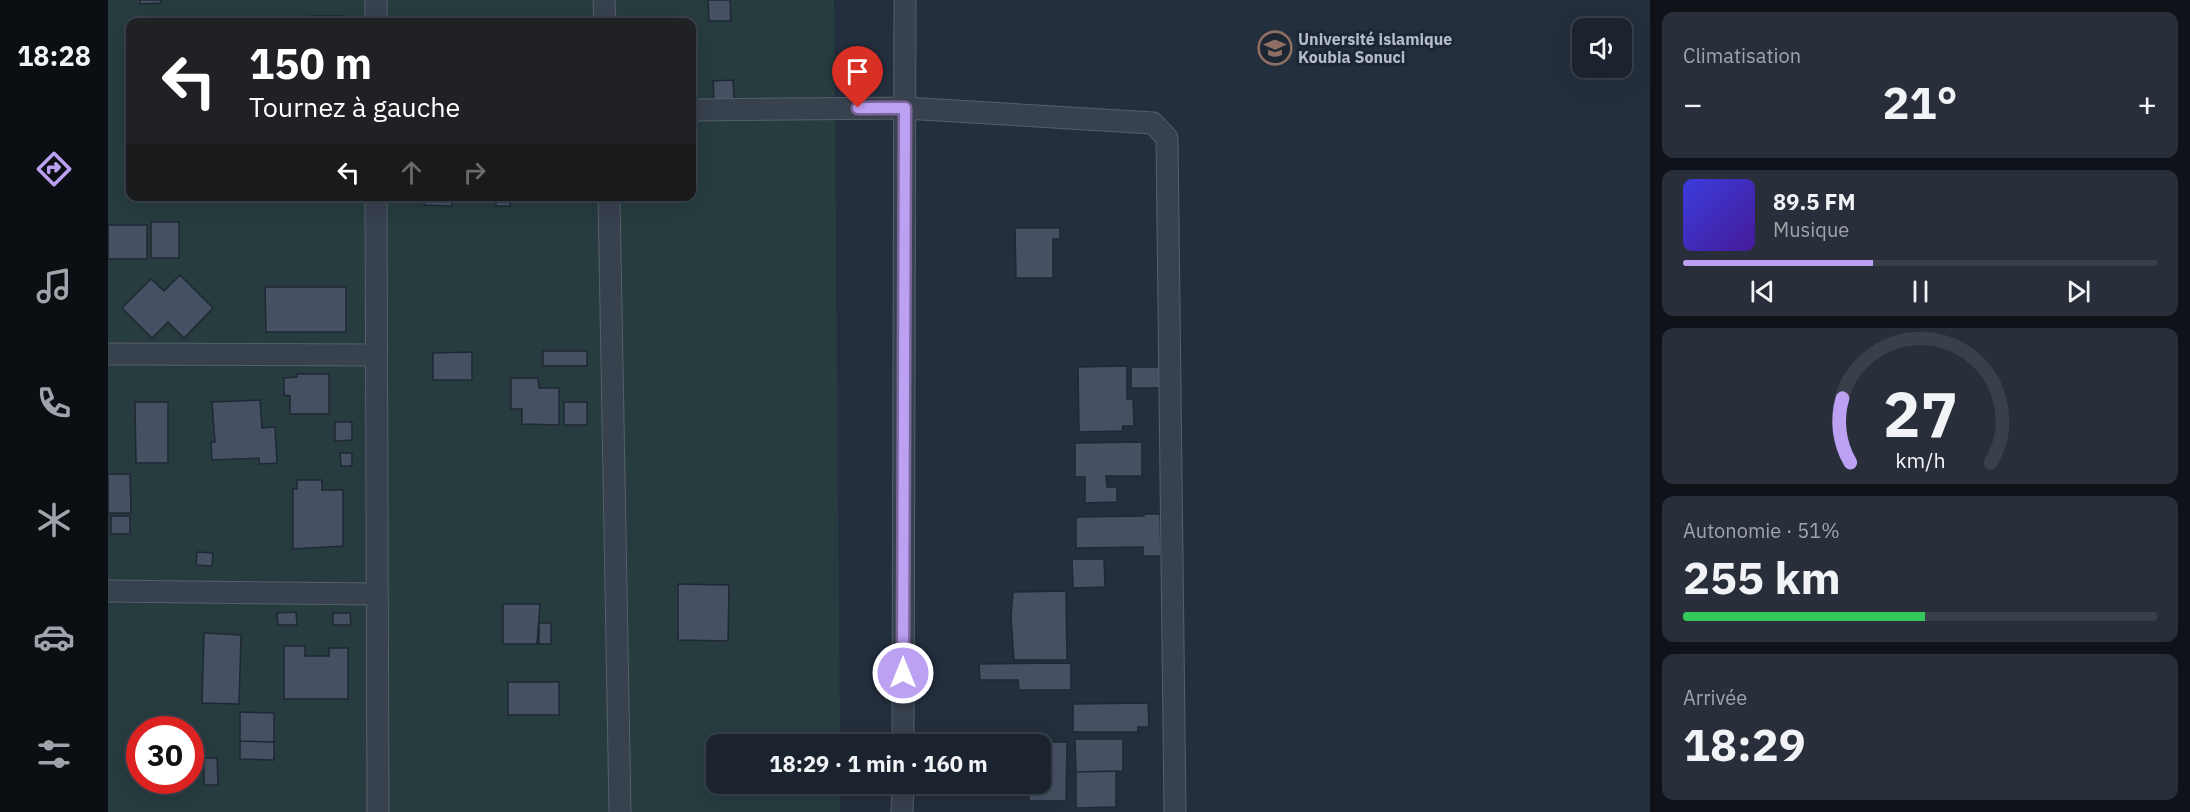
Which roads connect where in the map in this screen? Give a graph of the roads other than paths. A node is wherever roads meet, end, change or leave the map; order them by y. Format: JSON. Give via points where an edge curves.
{"nodes":[{"id":1,"x":376,"y":0,"type":"edge"},
{"id":2,"x":604,"y":0,"type":"edge"},
{"id":3,"x":905,"y":0,"type":"edge"},
{"id":4,"x":376,"y":18,"type":"edge"},
{"id":5,"x":604,"y":18,"type":"edge"},
{"id":6,"x":905,"y":108,"type":"junction"},
{"id":7,"x":696,"y":110,"type":"edge"},
{"id":8,"x":376,"y":201,"type":"edge"},
{"id":9,"x":609,"y":201,"type":"edge"},
{"id":10,"x":108,"y":354,"type":"edge"},
{"id":11,"x":376,"y":355,"type":"junction"},
{"id":12,"x":108,"y":591,"type":"edge"},
{"id":13,"x":377,"y":594,"type":"junction"},
{"id":14,"x":903,"y":734,"type":"edge"},
{"id":15,"x":903,"y":794,"type":"edge"},
{"id":16,"x":378,"y":812,"type":"edge"},
{"id":17,"x":620,"y":812,"type":"edge"},
{"id":18,"x":902,"y":812,"type":"edge"},
{"id":19,"x":1175,"y":812,"type":"edge"}],
"edges":[{"from":1,"to":4,"type":"street"},
{"from":2,"to":5,"type":"street"},
{"from":3,"to":6,"type":"street"},
{"from":6,"to":7,"type":"street"},
{"from":6,"to":14,"type":"street"},
{"from":6,"to":19,"type":"street","via":[[1153,123],[1167,138]]},
{"from":8,"to":11,"type":"street"},
{"from":9,"to":17,"type":"street"},
{"from":10,"to":11,"type":"street"},
{"from":11,"to":13,"type":"street"},
{"from":12,"to":13,"type":"street"},
{"from":13,"to":16,"type":"street"},
{"from":15,"to":18,"type":"street"}]}
